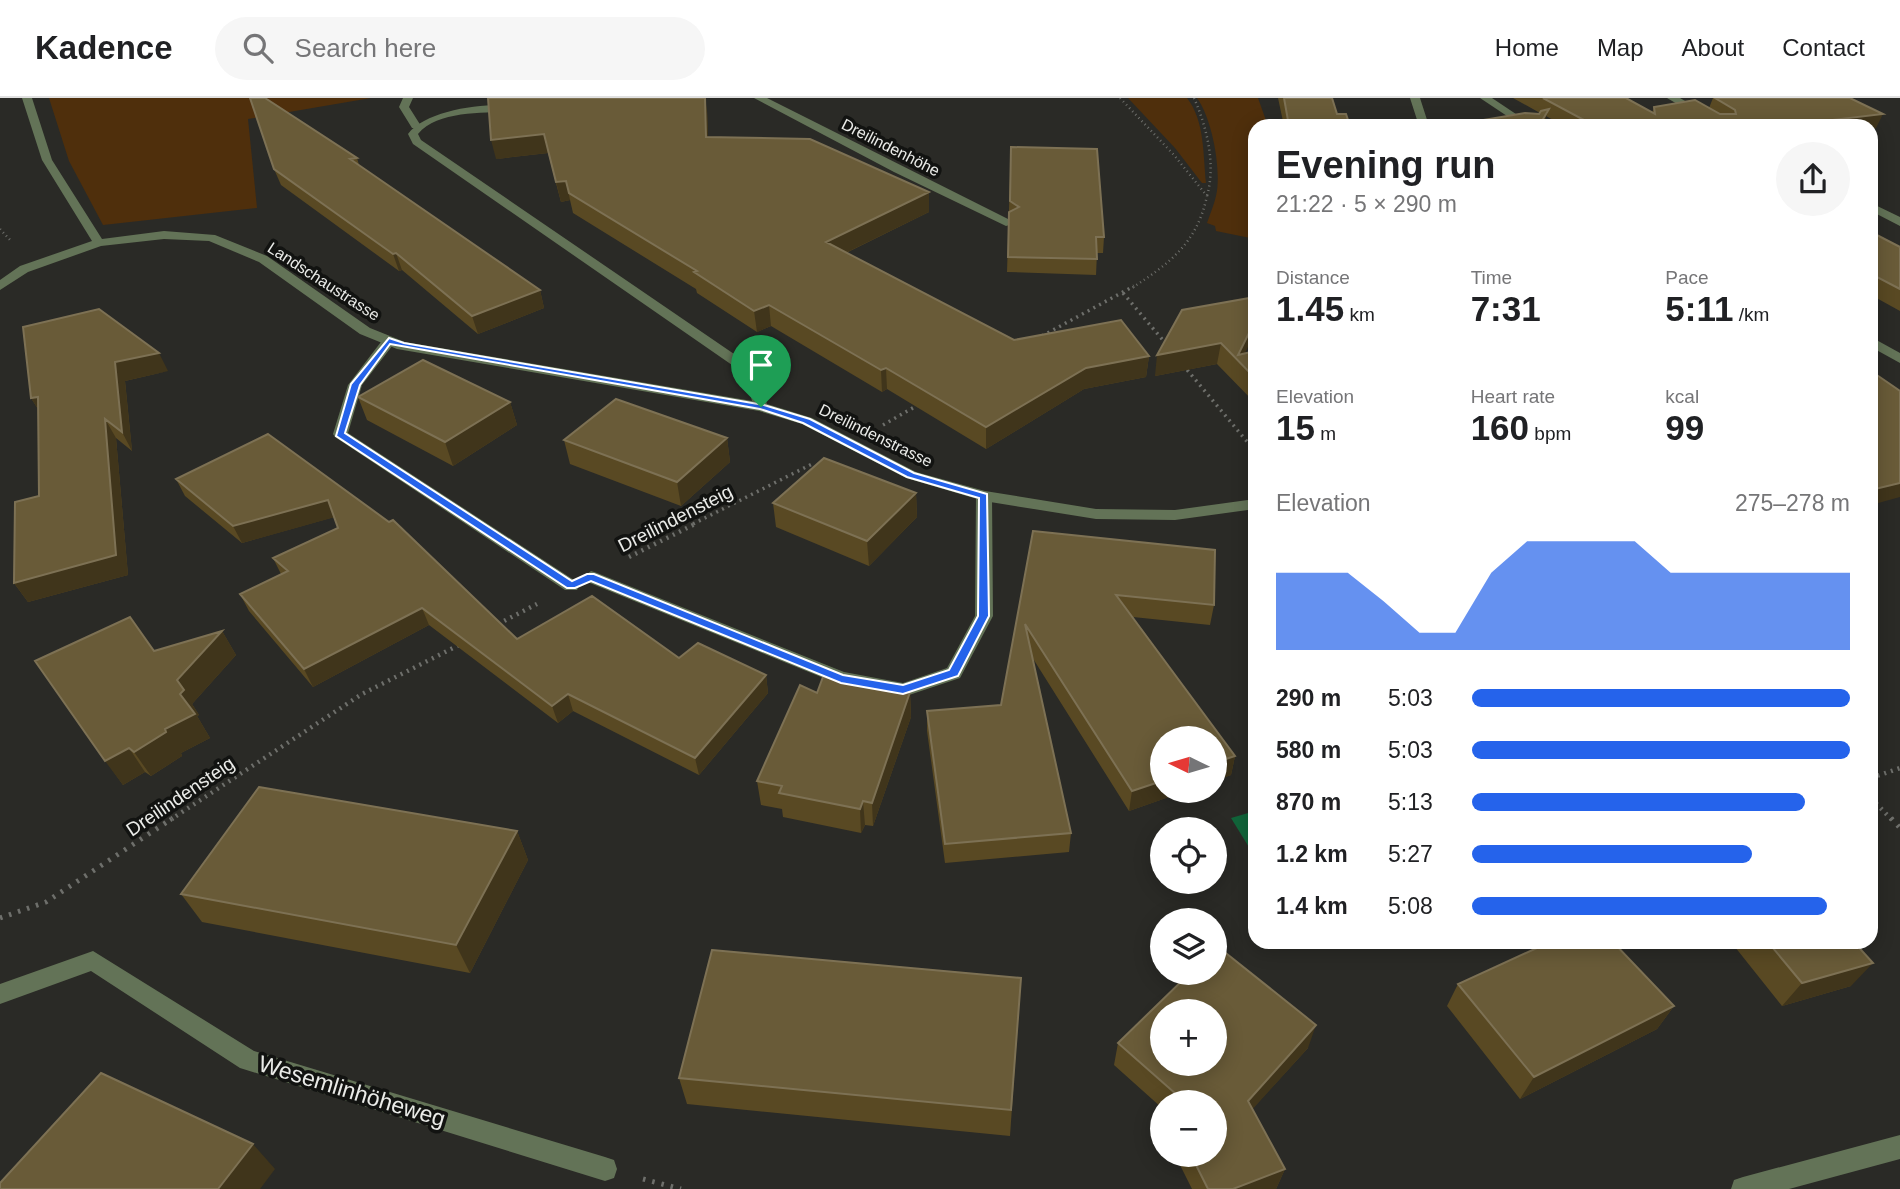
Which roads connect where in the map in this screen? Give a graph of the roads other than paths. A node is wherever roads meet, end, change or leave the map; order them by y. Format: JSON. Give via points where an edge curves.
{"nodes":[{"id":1,"x":27,"y":98,"type":"edge"},
{"id":2,"x":408,"y":98,"type":"edge"},
{"id":3,"x":759,"y":98,"type":"edge"},
{"id":4,"x":1415,"y":98,"type":"edge"},
{"id":5,"x":1485,"y":98,"type":"edge"},
{"id":6,"x":1672,"y":98,"type":"edge"},
{"id":7,"x":527,"y":107,"type":"edge"},
{"id":8,"x":1422,"y":119,"type":"edge"},
{"id":9,"x":1518,"y":119,"type":"edge"},
{"id":10,"x":1710,"y":119,"type":"edge"},
{"id":11,"x":416,"y":126,"type":"junction"},
{"id":12,"x":1878,"y":210,"type":"edge"},
{"id":13,"x":1900,"y":222,"type":"edge"},
{"id":14,"x":1010,"y":223,"type":"edge"},
{"id":15,"x":99,"y":243,"type":"junction"},
{"id":16,"x":0,"y":286,"type":"edge"},
{"id":17,"x":389,"y":341,"type":"junction"},
{"id":18,"x":1878,"y":345,"type":"edge"},
{"id":19,"x":1900,"y":359,"type":"edge"},
{"id":20,"x":761,"y":407,"type":"junction"},
{"id":21,"x":984,"y":496,"type":"junction"},
{"id":22,"x":1248,"y":505,"type":"edge"},
{"id":23,"x":591,"y":577,"type":"road end"},
{"id":24,"x":571,"y":586,"type":"road end"},
{"id":25,"x":0,"y":994,"type":"edge"},
{"id":26,"x":1900,"y":1147,"type":"edge"},
{"id":27,"x":605,"y":1169,"type":"dead end"},
{"id":28,"x":1743,"y":1189,"type":"edge"}],
"edges":[{"from":1,"to":15,"type":"street","via":[[47,160]]},
{"from":2,"to":11,"type":"street","via":[[404,107]]},
{"from":3,"to":14,"type":"street","name":"Dreilindenhöhe"},
{"from":4,"to":8,"type":"street"},
{"from":5,"to":9,"type":"street"},
{"from":6,"to":10,"type":"street"},
{"from":7,"to":11,"type":"street","via":[[431,118]]},
{"from":11,"to":20,"type":"street","via":[[413,134],[418,142],[751,372]]},
{"from":12,"to":13,"type":"street"},
{"from":15,"to":16,"type":"street","name":"Landschaustrasse","via":[[24,269]]},
{"from":15,"to":17,"type":"street","name":"Landschaustrasse","via":[[164,235],[211,238],[263,259],[365,331]]},
{"from":17,"to":20,"type":"street","name":"Landschaustrasse"},
{"from":17,"to":24,"type":"street","via":[[355,384],[340,434]]},
{"from":18,"to":19,"type":"street"},
{"from":20,"to":21,"type":"street","name":"Dreilindenstrasse","via":[[807,421],[911,475]]},
{"from":21,"to":22,"type":"street","name":"Dreilindenstrasse","via":[[1096,514],[1175,515]]},
{"from":21,"to":23,"type":"street","via":[[984,616],[954,673],[903,690],[841,678]]},
{"from":25,"to":27,"type":"street","name":"Wesemlinhöheweg","via":[[93,961],[248,1060]]},
{"from":26,"to":28,"type":"street"}]}
